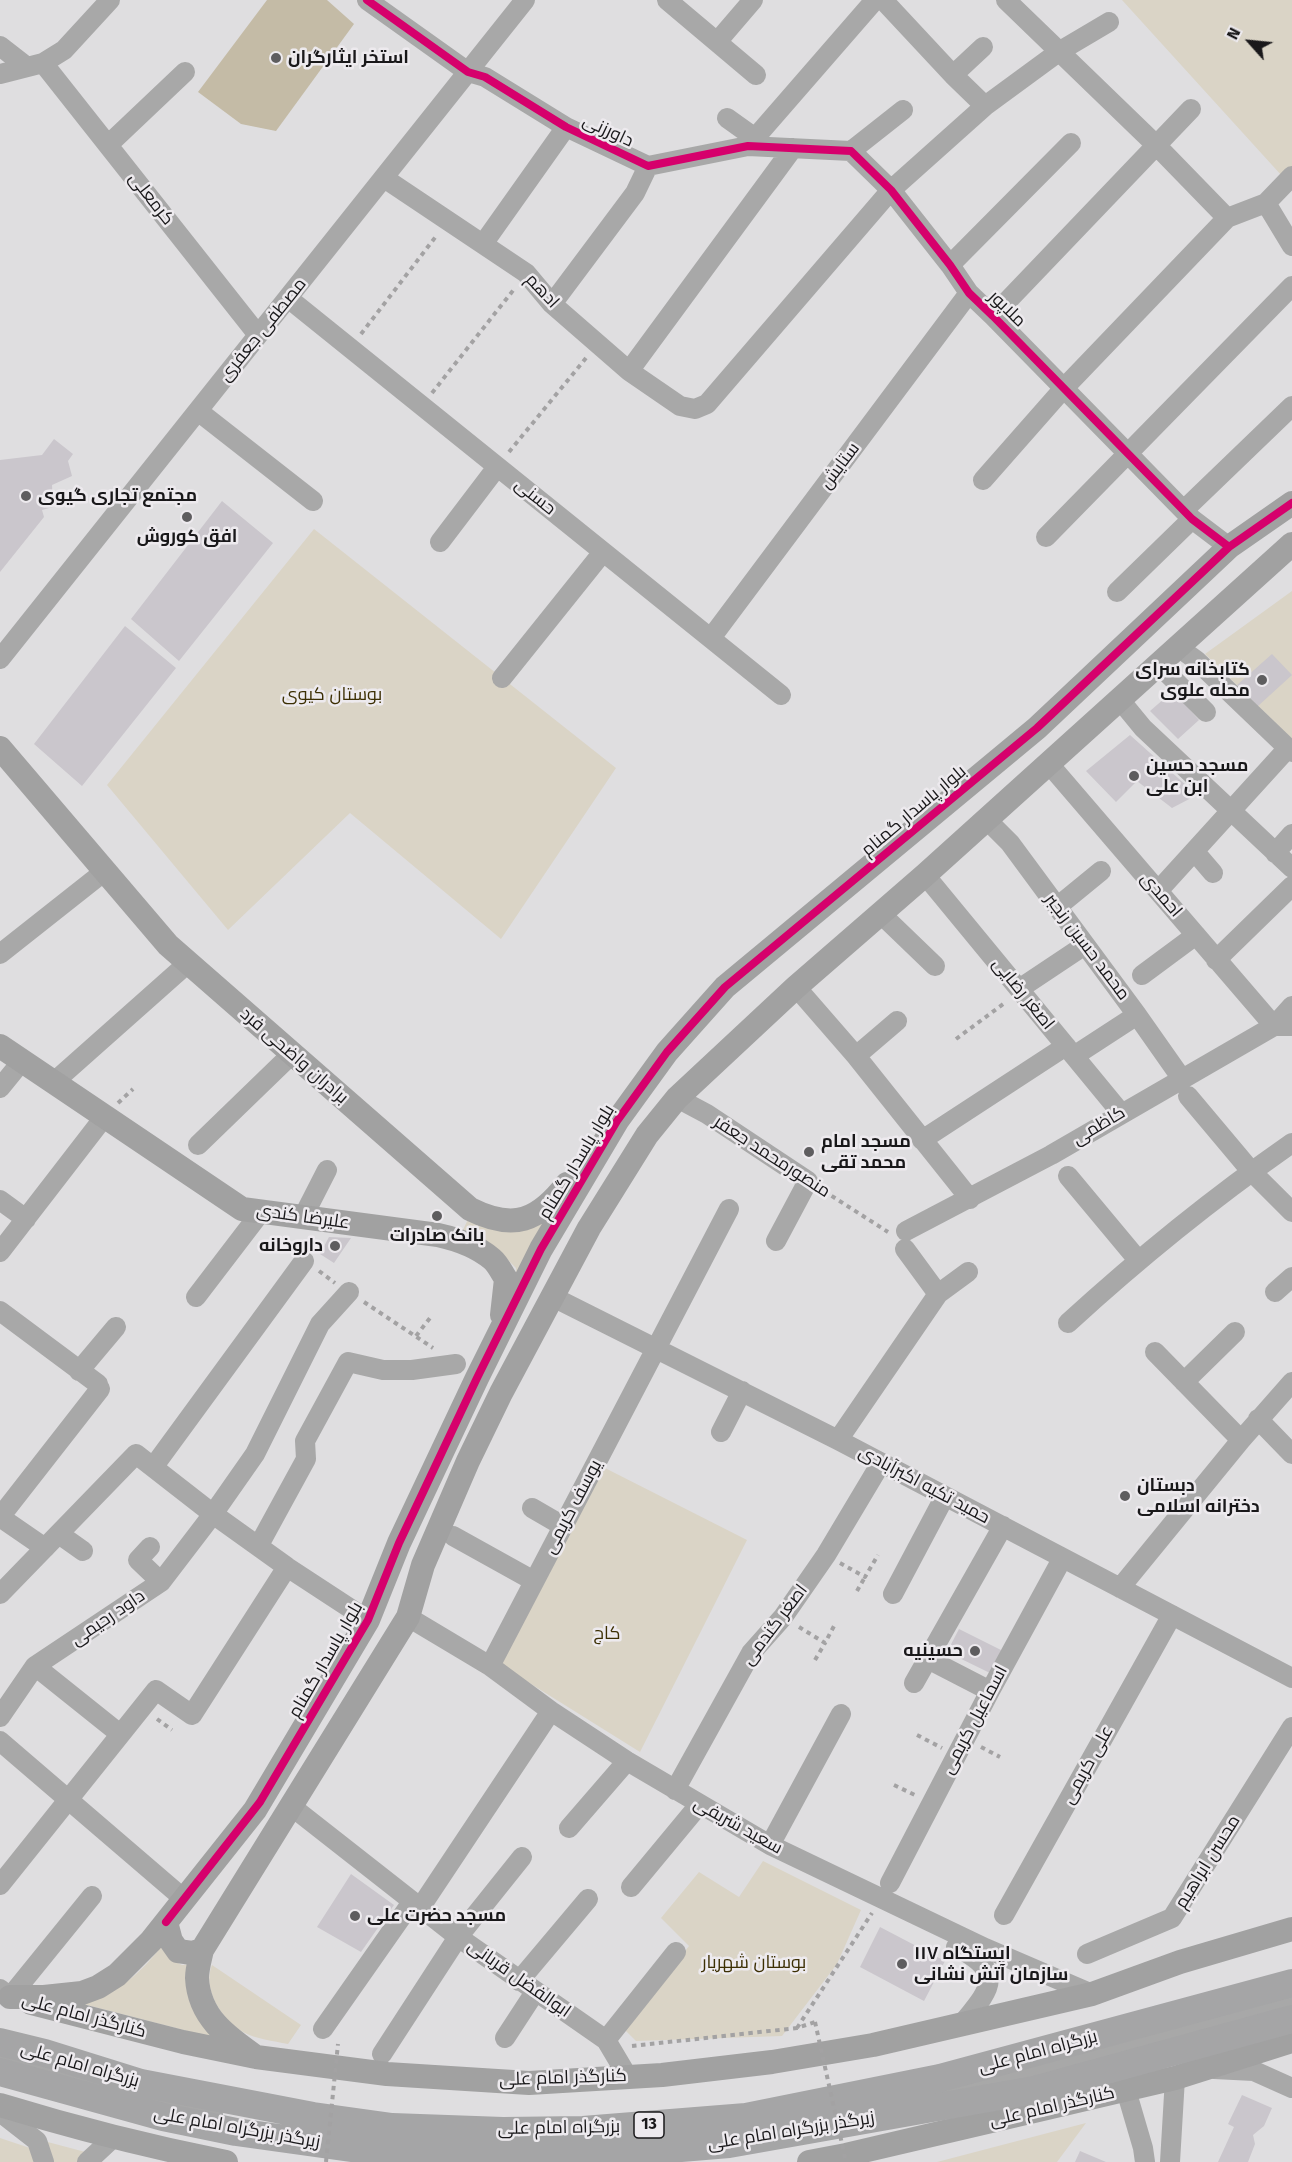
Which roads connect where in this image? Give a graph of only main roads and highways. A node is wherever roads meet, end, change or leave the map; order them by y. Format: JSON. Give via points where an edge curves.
{"nodes":[{"id":1,"x":1292,"y":503,"type":"edge"},
{"id":2,"x":1292,"y":544,"type":"edge"},
{"id":3,"x":0,"y":748,"type":"edge"},
{"id":4,"x":0,"y":1046,"type":"edge"},
{"id":5,"x":617,"y":1121,"type":"junction"},
{"id":6,"x":453,"y":1195,"type":"junction"},
{"id":7,"x":438,"y":1235,"type":"junction"},
{"id":8,"x":496,"y":1340,"type":"junction"},
{"id":9,"x":166,"y":1922,"type":"junction"},
{"id":10,"x":1292,"y":1929,"type":"edge"},
{"id":11,"x":202,"y":1950,"type":"junction"},
{"id":12,"x":1292,"y":1983,"type":"edge"},
{"id":13,"x":4,"y":1993,"type":"edge"},
{"id":14,"x":1292,"y":2019,"type":"edge"},
{"id":15,"x":0,"y":2029,"type":"edge"},
{"id":16,"x":1292,"y":2041,"type":"edge"},
{"id":17,"x":0,"y":2042,"type":"edge"},
{"id":18,"x":45,"y":2053,"type":"junction"},
{"id":19,"x":255,"y":2057,"type":"junction"},
{"id":20,"x":0,"y":2072,"type":"edge"},
{"id":21,"x":0,"y":2105,"type":"edge"},
{"id":22,"x":226,"y":2162,"type":"edge"},
{"id":23,"x":809,"y":2162,"type":"edge"}],
"edges":[{"from":1,"to":5,"type":"main road","name":"بلوار پاسدار گمنام","via":[[1229,547],[1037,728],[725,987],[667,1052]]},
{"from":2,"to":11,"type":"main road","via":[[796,987],[677,1098],[647,1135],[600,1209],[501,1393],[423,1565],[408,1617]]},
{"from":3,"to":6,"type":"main road","name":"برادران واضحی فرد","via":[[168,945]]},
{"from":4,"to":7,"type":"main road","name":"علیرضا کندی","via":[[242,1209]]},
{"from":5,"to":6,"type":"main road","name":"برادران واضحی فرد","via":[[552,1203],[534,1215],[511,1221],[490,1219]]},
{"from":5,"to":8,"type":"main road","name":"بلوار پاسدار گمنام","via":[[541,1249]]},
{"from":6,"to":7,"type":"main road","via":[[458,1218],[452,1228]]},
{"from":7,"to":8,"type":"main road","name":"علیرضا کندی","via":[[456,1239],[492,1259],[506,1279]]},
{"from":8,"to":9,"type":"main road","name":"بلوار پاسدار گمنام","via":[[399,1543],[369,1620],[260,1802]]},
{"from":9,"to":11,"type":"main road","via":[[178,1950]]},
{"from":9,"to":13,"type":"main road","name":"بلوار پاسدار گمنام","via":[[117,1975],[98,1987],[68,1995]]},
{"from":10,"to":19,"type":"main road","name":"کنارگذر امام علی","via":[[1180,1962],[1092,1994],[873,2045],[772,2062],[529,2083],[387,2074]]},
{"from":11,"to":19,"type":"main road","via":[[197,1975],[209,2016],[223,2034]]},
{"from":12,"to":18,"type":"highway","name":"بزرگراه امام علی","number":"13","via":[[940,2078],[746,2117],[583,2130],[392,2127],[313,2116],[141,2083]]},
{"from":13,"to":19,"type":"main road","name":"کنارگذر امام علی","via":[[52,2010]]},
{"from":14,"to":20,"type":"highway","name":"زیرگذر بزرگراه امام علی","number":"13","via":[[1034,2090],[729,2144],[610,2154],[508,2156],[359,2149],[174,2119]]},
{"from":15,"to":18,"type":"main road"},
{"from":16,"to":23,"type":"main road","name":"کنارگذر امام علی","via":[[1175,2078]]},
{"from":17,"to":18,"type":"highway","name":"بزرگراه امام علی","number":"13"},
{"from":21,"to":22,"type":"main road","via":[[114,2138]]}]}
